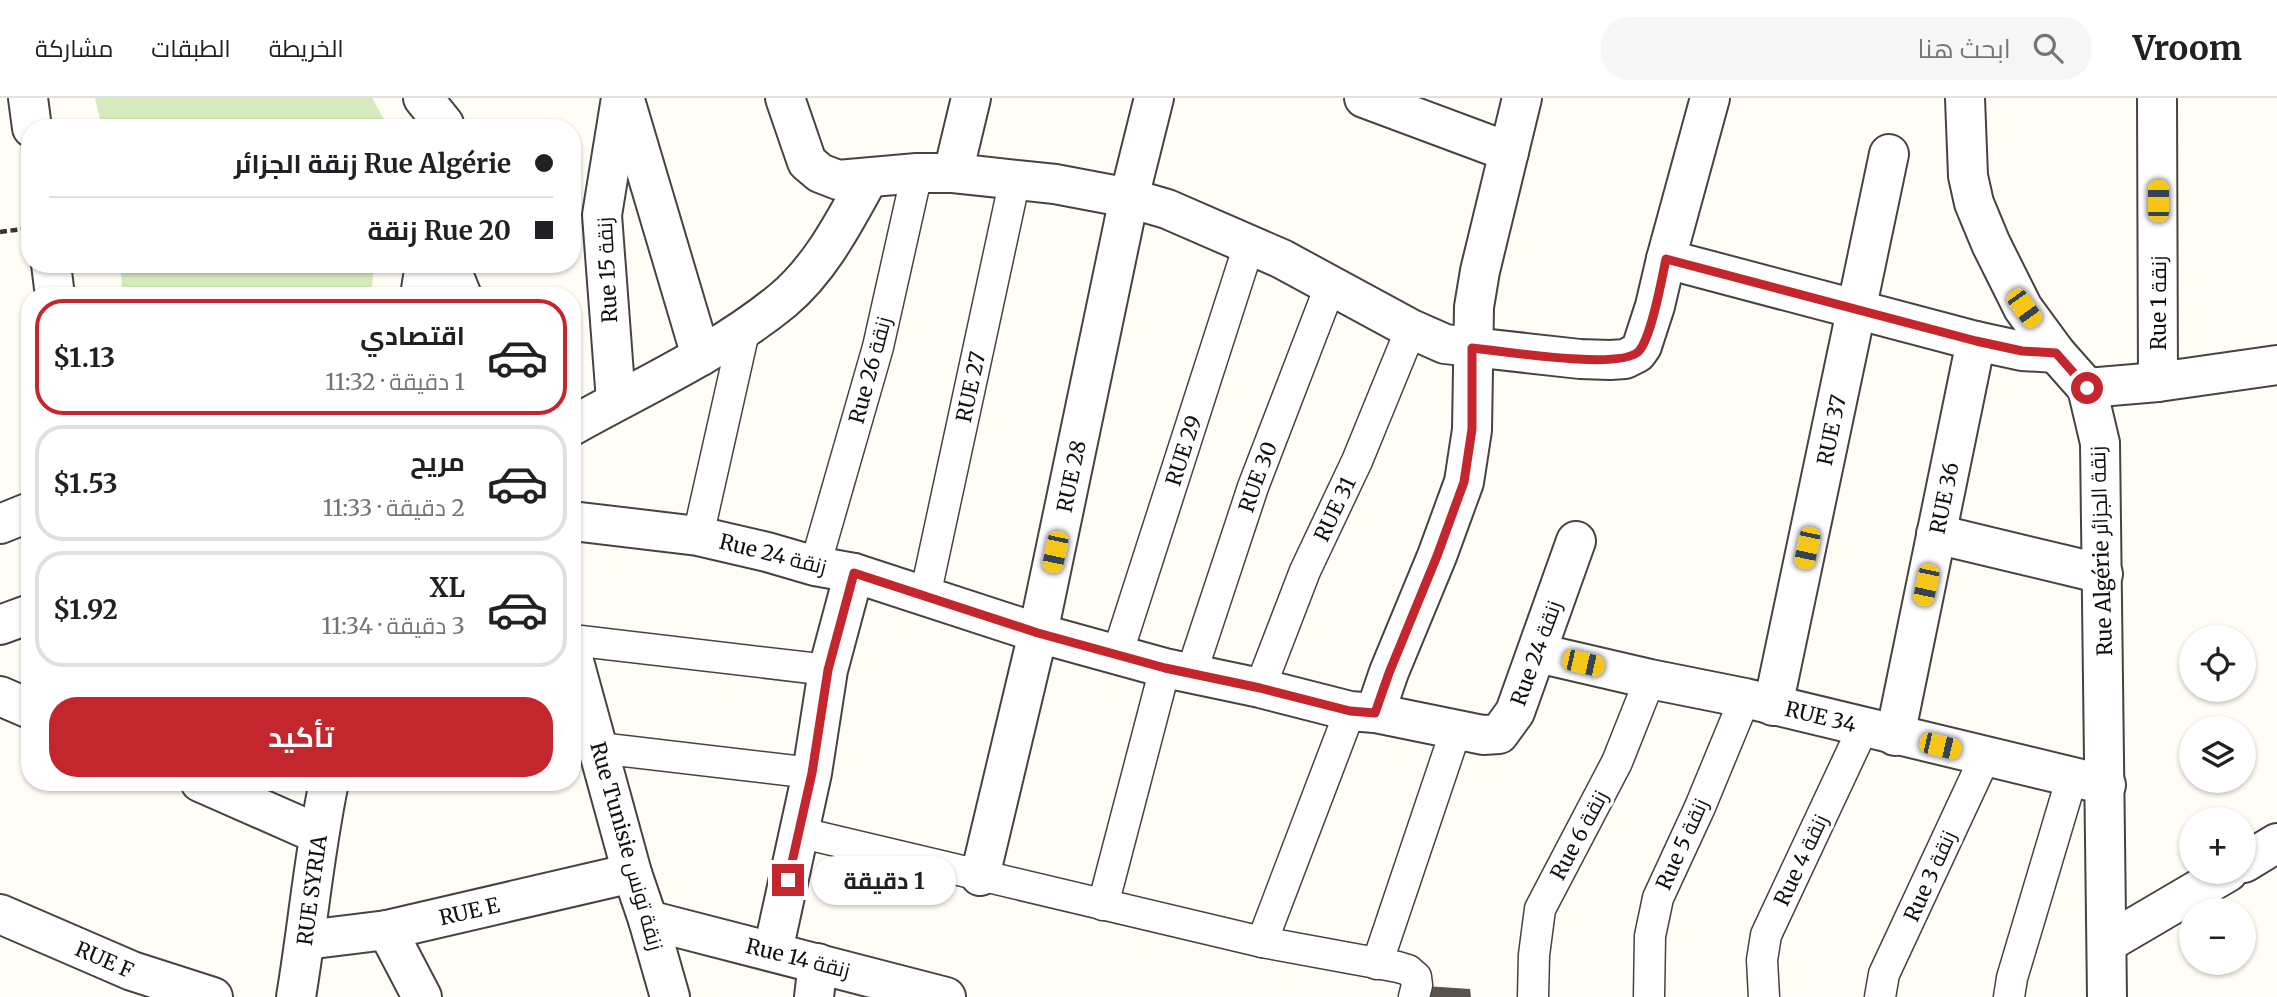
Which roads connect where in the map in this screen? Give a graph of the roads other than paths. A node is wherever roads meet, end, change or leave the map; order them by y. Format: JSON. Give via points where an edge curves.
{"nodes":[{"id":1,"x":28,"y":98,"type":"edge"},
{"id":2,"x":623,"y":98,"type":"edge"},
{"id":3,"x":785,"y":98,"type":"edge"},
{"id":4,"x":971,"y":98,"type":"edge"},
{"id":5,"x":1154,"y":98,"type":"edge"},
{"id":6,"x":1364,"y":98,"type":"edge"},
{"id":7,"x":1522,"y":98,"type":"edge"},
{"id":8,"x":1710,"y":98,"type":"edge"},
{"id":9,"x":1965,"y":98,"type":"edge"},
{"id":10,"x":2157,"y":98,"type":"edge"},
{"id":11,"x":31,"y":119,"type":"edge"},
{"id":12,"x":1509,"y":152,"type":"junction"},
{"id":13,"x":1889,"y":153,"type":"dead end"},
{"id":14,"x":935,"y":173,"type":"junction"},
{"id":15,"x":868,"y":179,"type":"junction"},
{"id":16,"x":1015,"y":179,"type":"junction"},
{"id":17,"x":1129,"y":198,"type":"junction"},
{"id":18,"x":1249,"y":245,"type":"junction"},
{"id":19,"x":1666,"y":259,"type":"junction"},
{"id":20,"x":1331,"y":284,"type":"junction"},
{"id":21,"x":1856,"y":310,"type":"junction"},
{"id":22,"x":745,"y":327,"type":"junction"},
{"id":23,"x":1411,"y":329,"type":"junction"},
{"id":24,"x":1976,"y":341,"type":"junction"},
{"id":25,"x":1472,"y":348,"type":"junction"},
{"id":26,"x":2056,"y":353,"type":"junction"},
{"id":27,"x":701,"y":356,"type":"junction"},
{"id":28,"x":2277,"y":365,"type":"edge"},
{"id":29,"x":2158,"y":382,"type":"junction"},
{"id":30,"x":2087,"y":388,"type":"junction"},
{"id":31,"x":616,"y":401,"type":"junction"},
{"id":32,"x":581,"y":421,"type":"edge"},
{"id":33,"x":21,"y":516,"type":"edge"},
{"id":34,"x":581,"y":522,"type":"edge"},
{"id":35,"x":0,"y":524,"type":"edge"},
{"id":36,"x":1936,"y":534,"type":"junction"},
{"id":37,"x":698,"y":536,"type":"junction"},
{"id":38,"x":1576,"y":541,"type":"dead end"},
{"id":39,"x":815,"y":566,"type":"junction"},
{"id":40,"x":854,"y":573,"type":"junction"},
{"id":41,"x":2103,"y":574,"type":"junction"},
{"id":42,"x":925,"y":596,"type":"junction"},
{"id":43,"x":21,"y":617,"type":"edge"},
{"id":44,"x":0,"y":625,"type":"edge"},
{"id":45,"x":1038,"y":633,"type":"junction"},
{"id":46,"x":581,"y":641,"type":"edge"},
{"id":47,"x":1538,"y":653,"type":"junction"},
{"id":48,"x":1117,"y":655,"type":"junction"},
{"id":49,"x":828,"y":670,"type":"junction"},
{"id":50,"x":1178,"y":671,"type":"junction"},
{"id":51,"x":1650,"y":679,"type":"junction"},
{"id":52,"x":1260,"y":688,"type":"junction"},
{"id":53,"x":0,"y":696,"type":"edge"},
{"id":54,"x":1759,"y":702,"type":"junction"},
{"id":55,"x":21,"y":705,"type":"edge"},
{"id":56,"x":581,"y":709,"type":"edge"},
{"id":57,"x":1362,"y":712,"type":"junction"},
{"id":58,"x":1456,"y":730,"type":"junction"},
{"id":59,"x":1879,"y":732,"type":"junction"},
{"id":60,"x":599,"y":748,"type":"junction"},
{"id":61,"x":1985,"y":757,"type":"junction"},
{"id":62,"x":812,"y":773,"type":"junction"},
{"id":63,"x":2089,"y":781,"type":"junction"},
{"id":64,"x":220,"y":791,"type":"edge"},
{"id":65,"x":326,"y":791,"type":"edge"},
{"id":66,"x":798,"y":832,"type":"junction"},
{"id":67,"x":318,"y":834,"type":"junction"},
{"id":68,"x":2277,"y":843,"type":"edge"},
{"id":69,"x":2256,"y":856,"type":"edge"},
{"id":70,"x":632,"y":873,"type":"junction"},
{"id":71,"x":980,"y":876,"type":"junction"},
{"id":72,"x":2208,"y":884,"type":"edge"},
{"id":73,"x":1102,"y":905,"type":"junction"},
{"id":74,"x":0,"y":914,"type":"edge"},
{"id":75,"x":648,"y":920,"type":"junction"},
{"id":76,"x":387,"y":930,"type":"junction"},
{"id":77,"x":306,"y":940,"type":"junction"},
{"id":78,"x":1262,"y":942,"type":"junction"},
{"id":79,"x":2107,"y":943,"type":"junction"},
{"id":80,"x":773,"y":951,"type":"junction"},
{"id":81,"x":1377,"y":964,"type":"junction"},
{"id":82,"x":816,"y":980,"type":"edge"},
{"id":83,"x":124,"y":984,"type":"edge"},
{"id":84,"x":938,"y":996,"type":"edge"},
{"id":85,"x":212,"y":997,"type":"edge"},
{"id":86,"x":293,"y":997,"type":"edge"},
{"id":87,"x":422,"y":997,"type":"edge"},
{"id":88,"x":670,"y":997,"type":"edge"},
{"id":89,"x":1414,"y":997,"type":"edge"},
{"id":90,"x":1533,"y":997,"type":"edge"},
{"id":91,"x":1649,"y":997,"type":"edge"},
{"id":92,"x":1764,"y":997,"type":"edge"},
{"id":93,"x":1880,"y":997,"type":"edge"},
{"id":94,"x":2009,"y":997,"type":"edge"},
{"id":95,"x":2107,"y":997,"type":"edge"}],
"edges":[{"from":1,"to":11,"type":"street"},
{"from":2,"to":27,"type":"street"},
{"from":2,"to":31,"type":"street","name":"Rue 15 زنقة","via":[[602,215]]},
{"from":3,"to":15,"type":"street","via":[[804,155],[813,168],[838,180]]},
{"from":4,"to":14,"type":"street"},
{"from":5,"to":17,"type":"street","name":"RUE 28"},
{"from":6,"to":12,"type":"street"},
{"from":7,"to":12,"type":"street"},
{"from":8,"to":19,"type":"street"},
{"from":9,"to":26,"type":"street","name":"Rue Algérie زنقة الجزائر","via":[[1968,176],[1974,203],[2024,308]]},
{"from":10,"to":29,"type":"street","name":"Rue 1 زنقة"},
{"from":12,"to":25,"type":"street","via":[[1480,271]]},
{"from":13,"to":21,"type":"street","name":"RUE 37"},
{"from":14,"to":15,"type":"street"},
{"from":14,"to":16,"type":"street"},
{"from":14,"to":39,"type":"street","name":"Rue 26 زنقة","via":[[897,269]]},
{"from":15,"to":22,"type":"street","via":[[834,241],[810,272],[784,299]]},
{"from":16,"to":17,"type":"street"},
{"from":16,"to":42,"type":"street","name":"RUE 27"},
{"from":17,"to":18,"type":"street","via":[[1167,209]]},
{"from":17,"to":45,"type":"street","name":"RUE 28"},
{"from":18,"to":20,"type":"street"},
{"from":18,"to":48,"type":"street","name":"RUE 29"},
{"from":19,"to":21,"type":"street"},
{"from":19,"to":25,"type":"street","via":[[1642,346],[1625,359]]},
{"from":20,"to":23,"type":"street"},
{"from":20,"to":50,"type":"street","name":"RUE 30"},
{"from":21,"to":24,"type":"street"},
{"from":21,"to":54,"type":"street","name":"RUE 37"},
{"from":22,"to":27,"type":"street"},
{"from":22,"to":37,"type":"street"},
{"from":23,"to":25,"type":"street","via":[[1445,344]]},
{"from":23,"to":52,"type":"street","name":"RUE 31","via":[[1305,571]]},
{"from":24,"to":26,"type":"street"},
{"from":24,"to":36,"type":"street","name":"RUE 36"},
{"from":25,"to":57,"type":"street","via":[[1472,429],[1464,482],[1389,673]]},
{"from":26,"to":30,"type":"street","name":"Rue Algérie زنقة الجزائر"},
{"from":27,"to":31,"type":"street"},
{"from":28,"to":29,"type":"street"},
{"from":29,"to":30,"type":"street"},
{"from":30,"to":41,"type":"street","name":"Rue Algérie زنقة الجزائر","via":[[2100,443]]},
{"from":31,"to":32,"type":"street"},
{"from":33,"to":35,"type":"street"},
{"from":34,"to":37,"type":"street","name":"Rue 24 زنقة"},
{"from":36,"to":41,"type":"street"},
{"from":36,"to":59,"type":"street","name":"RUE 36"},
{"from":37,"to":39,"type":"street","name":"Rue 24 زنقة"},
{"from":38,"to":47,"type":"street","name":"Rue 24 زنقة"},
{"from":39,"to":40,"type":"street","name":"Rue 24 زنقة"},
{"from":40,"to":42,"type":"street","name":"Rue 24 زنقة"},
{"from":40,"to":49,"type":"street"},
{"from":41,"to":63,"type":"street","name":"Rue Algérie زنقة الجزائر"},
{"from":42,"to":45,"type":"street","name":"Rue 24 زنقة"},
{"from":43,"to":44,"type":"street"},
{"from":45,"to":48,"type":"street","name":"Rue 24 زنقة"},
{"from":45,"to":71,"type":"street","name":"RUE 28"},
{"from":46,"to":49,"type":"street"},
{"from":47,"to":51,"type":"street","name":"RUE 34"},
{"from":47,"to":58,"type":"street","name":"Rue 24 زنقة","via":[[1515,712],[1501,732],[1483,735]]},
{"from":48,"to":50,"type":"street","name":"Rue 24 زنقة"},
{"from":49,"to":62,"type":"street"},
{"from":50,"to":52,"type":"street","name":"Rue 24 زنقة"},
{"from":50,"to":73,"type":"street","name":"RUE 30"},
{"from":51,"to":54,"type":"street","name":"RUE 34"},
{"from":51,"to":90,"type":"street","name":"Rue 6 زنقة","via":[[1617,762],[1540,909]]},
{"from":52,"to":57,"type":"street","name":"Rue 24 زنقة"},
{"from":53,"to":55,"type":"street"},
{"from":54,"to":59,"type":"street","name":"RUE 34"},
{"from":54,"to":91,"type":"street","name":"Rue 5 زنقة","via":[[1700,807],[1658,898],[1650,936]]},
{"from":56,"to":60,"type":"street","name":"Rue Tunisie زنقة تونس"},
{"from":57,"to":58,"type":"street","name":"Rue 24 زنقة"},
{"from":57,"to":78,"type":"street"},
{"from":58,"to":81,"type":"street"},
{"from":59,"to":61,"type":"street","name":"RUE 34"},
{"from":59,"to":92,"type":"street","name":"Rue 4 زنقة","via":[[1766,934]]},
{"from":60,"to":62,"type":"street"},
{"from":60,"to":70,"type":"street","name":"Rue Tunisie زنقة تونس"},
{"from":61,"to":63,"type":"street","name":"RUE 34"},
{"from":61,"to":93,"type":"street","name":"Rue 3 زنقة","via":[[1884,974]]},
{"from":62,"to":66,"type":"street"},
{"from":63,"to":79,"type":"street","name":"Rue Algérie زنقة الجزائر"},
{"from":63,"to":94,"type":"street","via":[[2012,978]]},
{"from":64,"to":67,"type":"street"},
{"from":65,"to":67,"type":"street","name":"RUE SYRIA"},
{"from":66,"to":71,"type":"street"},
{"from":66,"to":80,"type":"street"},
{"from":67,"to":77,"type":"street","name":"RUE SYRIA"},
{"from":68,"to":69,"type":"street"},
{"from":70,"to":75,"type":"street","name":"Rue Tunisie زنقة تونس"},
{"from":70,"to":76,"type":"street","name":"RUE E"},
{"from":71,"to":73,"type":"street"},
{"from":72,"to":79,"type":"street"},
{"from":73,"to":78,"type":"street"},
{"from":74,"to":83,"type":"street","name":"RUE F"},
{"from":75,"to":80,"type":"street","name":"Rue 14 زنقة"},
{"from":75,"to":88,"type":"street","name":"Rue Tunisie زنقة تونس"},
{"from":76,"to":77,"type":"street","name":"RUE E"},
{"from":76,"to":87,"type":"street"},
{"from":77,"to":86,"type":"street","name":"RUE SYRIA"},
{"from":78,"to":81,"type":"street"},
{"from":79,"to":95,"type":"street","name":"Rue Algérie زنقة الجزائر"},
{"from":80,"to":82,"type":"street","name":"Rue 14 زنقة"},
{"from":81,"to":89,"type":"street","via":[[1413,973]]},
{"from":82,"to":84,"type":"street","name":"Rue 14 زنقة"},
{"from":83,"to":85,"type":"street","name":"RUE F"}]}
